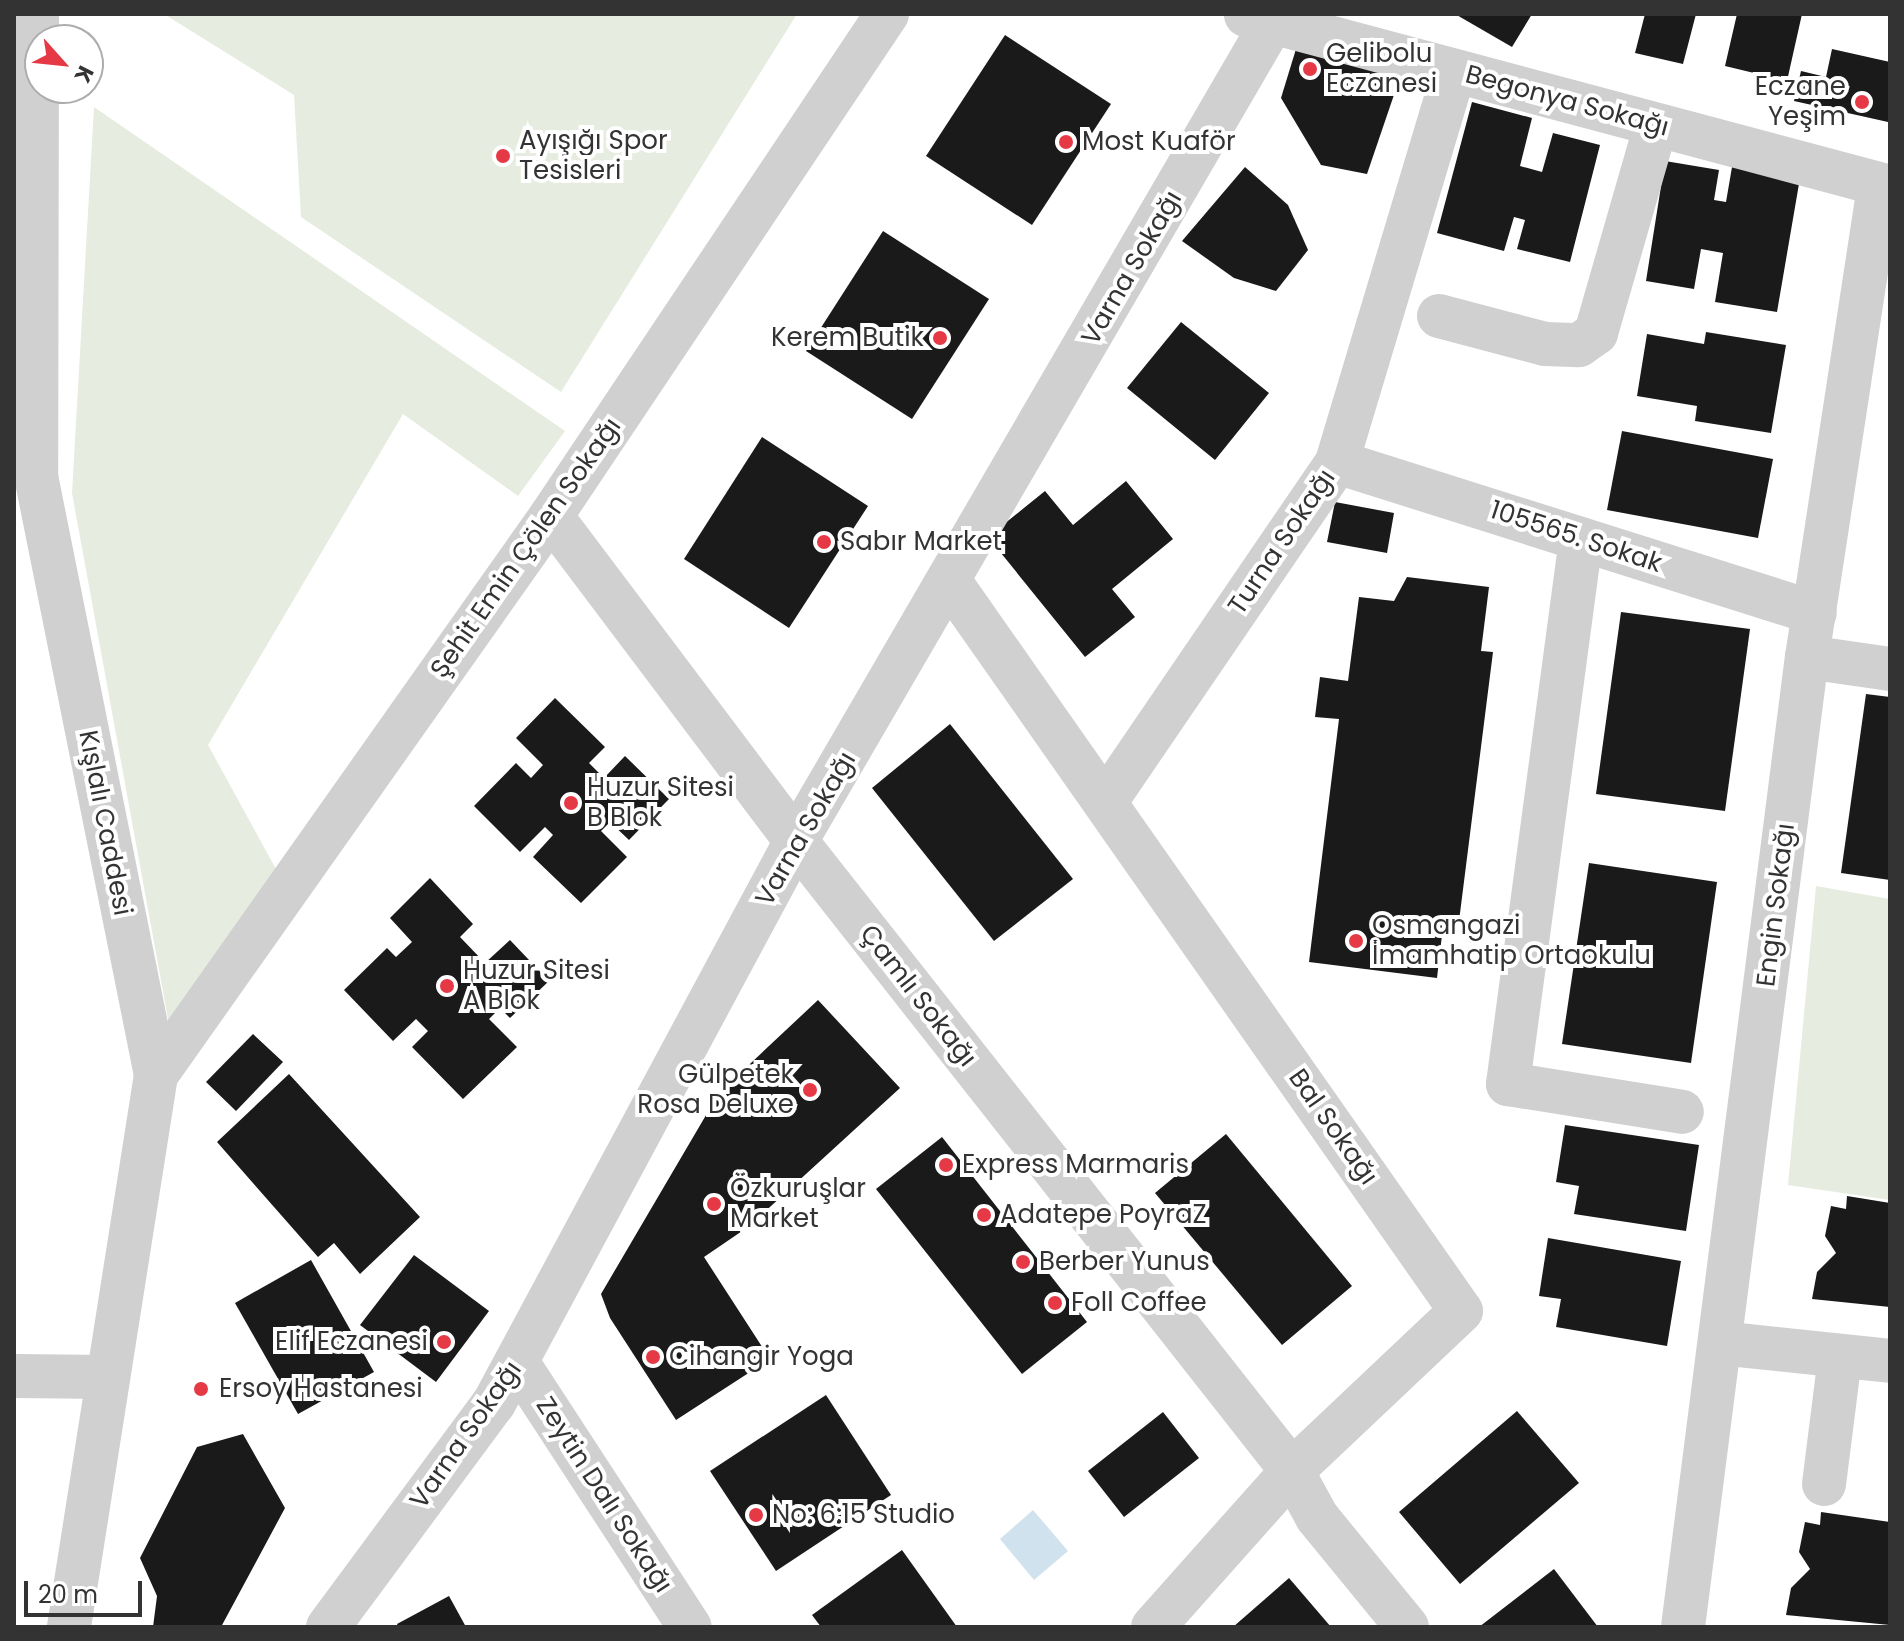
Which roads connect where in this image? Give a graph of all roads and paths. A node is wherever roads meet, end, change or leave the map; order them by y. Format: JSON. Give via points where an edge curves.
{"nodes":[{"id":1,"x":37,"y":14,"type":"edge"},
{"id":2,"x":887,"y":14,"type":"edge"},
{"id":3,"x":1258,"y":18,"type":"edge"},
{"id":4,"x":1339,"y":26,"type":"edge"},
{"id":5,"x":1454,"y":71,"type":"junction"},
{"id":6,"x":1656,"y":125,"type":"junction"},
{"id":7,"x":1885,"y":186,"type":"edge"},
{"id":8,"x":1439,"y":316,"type":"dead end"},
{"id":9,"x":1337,"y":462,"type":"junction"},
{"id":10,"x":25,"y":478,"type":"edge"},
{"id":11,"x":551,"y":516,"type":"junction"},
{"id":12,"x":1581,"y":539,"type":"junction"},
{"id":13,"x":950,"y":582,"type":"junction"},
{"id":14,"x":1815,"y":613,"type":"junction"},
{"id":15,"x":1807,"y":657,"type":"junction"},
{"id":16,"x":1890,"y":669,"type":"edge"},
{"id":17,"x":1106,"y":801,"type":"junction"},
{"id":18,"x":796,"y":841,"type":"junction"},
{"id":19,"x":156,"y":1075,"type":"junction"},
{"id":20,"x":1682,"y":1112,"type":"dead end"},
{"id":21,"x":1720,"y":1343,"type":"junction"},
{"id":22,"x":1840,"y":1358,"type":"junction"},
{"id":23,"x":1890,"y":1361,"type":"edge"},
{"id":24,"x":517,"y":1362,"type":"junction"},
{"id":25,"x":14,"y":1376,"type":"edge"},
{"id":26,"x":108,"y":1377,"type":"junction"},
{"id":27,"x":1292,"y":1471,"type":"junction"},
{"id":28,"x":1824,"y":1484,"type":"dead end"},
{"id":29,"x":69,"y":1627,"type":"edge"},
{"id":30,"x":328,"y":1627,"type":"edge"},
{"id":31,"x":690,"y":1627,"type":"edge"},
{"id":32,"x":1153,"y":1627,"type":"edge"},
{"id":33,"x":1407,"y":1627,"type":"edge"},
{"id":34,"x":1441,"y":1627,"type":"edge"},
{"id":35,"x":1683,"y":1627,"type":"edge"}],
"edges":[{"from":1,"to":10,"type":"street","name":"Kışlalı Caddesi"},
{"from":2,"to":11,"type":"street","name":"Şehit Emin Çölen Sokağı"},
{"from":3,"to":4,"type":"street","name":"Begonya Sokağı"},
{"from":3,"to":13,"type":"street","name":"Varna Sokağı"},
{"from":4,"to":5,"type":"street","name":"Begonya Sokağı"},
{"from":5,"to":6,"type":"street","name":"Begonya Sokağı"},
{"from":5,"to":9,"type":"street","name":"Turna Sokağı"},
{"from":6,"to":7,"type":"street","name":"Begonya Sokağı"},
{"from":6,"to":8,"type":"street","via":[[1596,333],[1579,345],[1545,344]]},
{"from":7,"to":14,"type":"street","name":"Engin Sokağı"},
{"from":9,"to":12,"type":"street","name":"105565. Sokak"},
{"from":9,"to":17,"type":"street","name":"Turna Sokağı"},
{"from":10,"to":19,"type":"street","name":"Kışlalı Caddesi"},
{"from":11,"to":18,"type":"street","name":"Çamlı Sokağı"},
{"from":11,"to":19,"type":"street","name":"Şehit Emin Çölen Sokağı"},
{"from":12,"to":14,"type":"street","name":"105565. Sokak"},
{"from":12,"to":20,"type":"street","via":[[1508,1084]]},
{"from":13,"to":17,"type":"street","name":"Bal Sokağı"},
{"from":13,"to":18,"type":"street","name":"Varna Sokağı"},
{"from":14,"to":15,"type":"street","name":"Engin Sokağı"},
{"from":15,"to":16,"type":"street"},
{"from":15,"to":21,"type":"street","name":"Engin Sokağı"},
{"from":17,"to":27,"type":"street","name":"Bal Sokağı","via":[[1461,1311]]},
{"from":18,"to":24,"type":"street","name":"Varna Sokağı"},
{"from":18,"to":27,"type":"street","name":"Çamlı Sokağı"},
{"from":19,"to":26,"type":"street","name":"Kışlalı Caddesi"},
{"from":21,"to":22,"type":"street"},
{"from":21,"to":35,"type":"street","name":"Engin Sokağı"},
{"from":22,"to":23,"type":"street"},
{"from":22,"to":28,"type":"street"},
{"from":24,"to":30,"type":"street","name":"Varna Sokağı","via":[[494,1403]]},
{"from":24,"to":31,"type":"street","name":"Zeytin Dalı Sokağı"},
{"from":25,"to":26,"type":"street"},
{"from":26,"to":29,"type":"street","name":"Kışlalı Caddesi"},
{"from":27,"to":32,"type":"street","name":"Bal Sokağı"},
{"from":27,"to":33,"type":"street","name":"Çamlı Sokağı","via":[[1317,1517]]},
{"from":27,"to":34,"type":"street","name":"Çamlı Sokağı","via":[[1332,1496]]}]}
